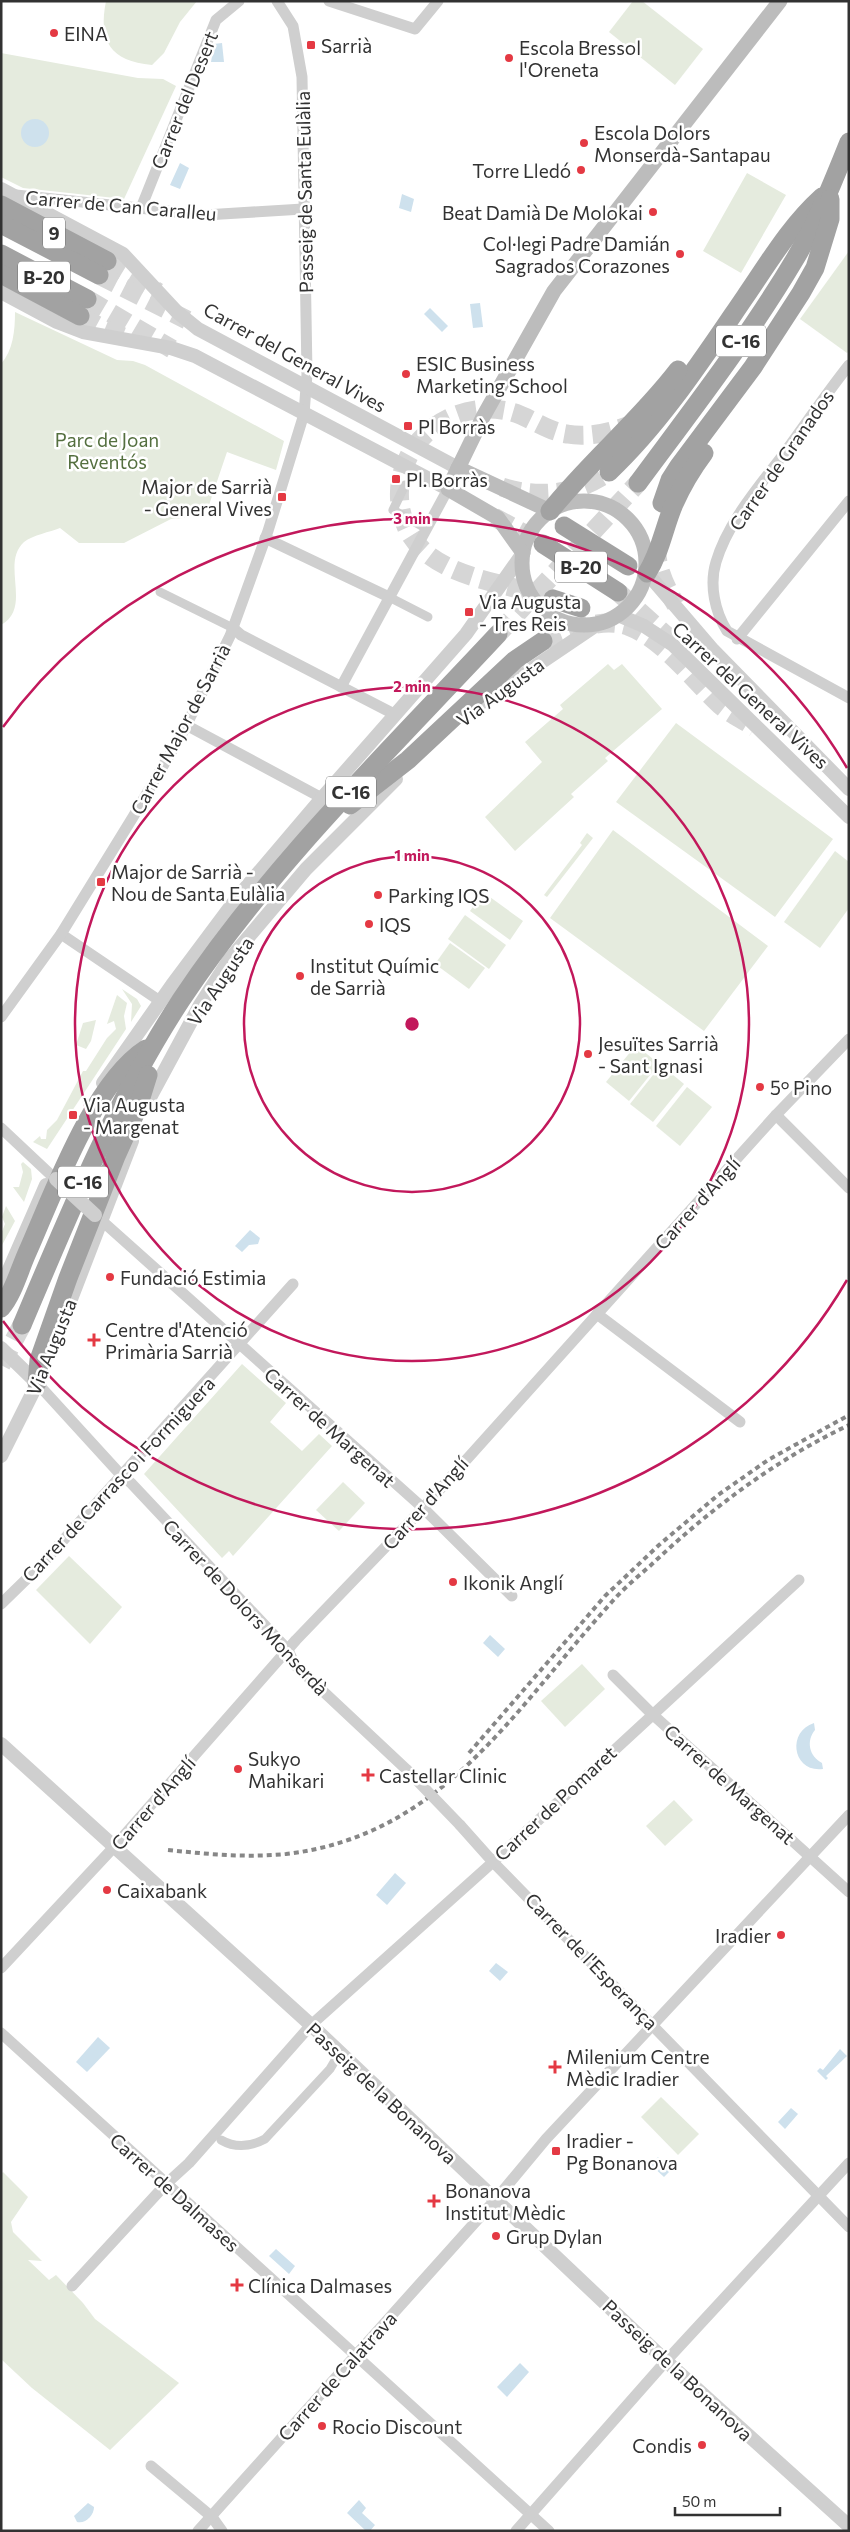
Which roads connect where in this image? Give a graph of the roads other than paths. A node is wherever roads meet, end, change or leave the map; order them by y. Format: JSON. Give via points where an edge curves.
{"nodes":[{"id":1,"x":239,"y":1,"type":"edge"},
{"id":2,"x":277,"y":1,"type":"edge"},
{"id":3,"x":329,"y":1,"type":"edge"},
{"id":4,"x":438,"y":1,"type":"edge"},
{"id":5,"x":780,"y":1,"type":"edge"},
{"id":6,"x":849,"y":142,"type":"edge"},
{"id":7,"x":1,"y":189,"type":"edge"},
{"id":8,"x":831,"y":190,"type":"junction"},
{"id":9,"x":8,"y":200,"type":"edge"},
{"id":10,"x":141,"y":208,"type":"junction"},
{"id":11,"x":303,"y":209,"type":"junction"},
{"id":12,"x":1,"y":224,"type":"edge"},
{"id":13,"x":1,"y":254,"type":"edge"},
{"id":14,"x":103,"y":268,"type":"joint"},
{"id":15,"x":761,"y":273,"type":"junction"},
{"id":16,"x":1,"y":274,"type":"edge"},
{"id":17,"x":1,"y":292,"type":"edge"},
{"id":18,"x":849,"y":365,"type":"edge"},
{"id":19,"x":753,"y":367,"type":"junction"},
{"id":20,"x":306,"y":388,"type":"junction"},
{"id":21,"x":668,"y":404,"type":"junction"},
{"id":22,"x":304,"y":414,"type":"junction"},
{"id":23,"x":644,"y":420,"type":"tunnel mouth"},
{"id":24,"x":458,"y":468,"type":"junction"},
{"id":25,"x":609,"y":472,"type":"tunnel mouth"},
{"id":26,"x":638,"y":483,"type":"tunnel mouth"},
{"id":27,"x":405,"y":485,"type":"dead end"},
{"id":28,"x":448,"y":489,"type":"junction"},
{"id":29,"x":849,"y":501,"type":"edge"},
{"id":30,"x":662,"y":503,"type":"dead end"},
{"id":31,"x":550,"y":511,"type":"junction"},
{"id":32,"x":422,"y":526,"type":"dead end"},
{"id":33,"x":564,"y":526,"type":"dead end"},
{"id":34,"x":265,"y":538,"type":"junction"},
{"id":35,"x":543,"y":544,"type":"tunnel mouth"},
{"id":36,"x":523,"y":553,"type":"junction"},
{"id":37,"x":628,"y":566,"type":"dead end"},
{"id":38,"x":648,"y":573,"type":"junction"},
{"id":39,"x":160,"y":592,"type":"dead end"},
{"id":40,"x":618,"y":592,"type":"tunnel mouth"},
{"id":41,"x":390,"y":597,"type":"junction"},
{"id":42,"x":553,"y":599,"type":"tunnel mouth"},
{"id":43,"x":581,"y":608,"type":"dead end"},
{"id":44,"x":618,"y":615,"type":"junction"},
{"id":45,"x":428,"y":617,"type":"dead end"},
{"id":46,"x":598,"y":624,"type":"junction"},
{"id":47,"x":233,"y":628,"type":"junction"},
{"id":48,"x":498,"y":634,"type":"tunnel mouth"},
{"id":49,"x":737,"y":639,"type":"junction"},
{"id":50,"x":543,"y":641,"type":"tunnel mouth"},
{"id":51,"x":341,"y":687,"type":"junction"},
{"id":52,"x":846,"y":693,"type":"edge"},
{"id":53,"x":394,"y":714,"type":"junction"},
{"id":54,"x":186,"y":725,"type":"junction"},
{"id":55,"x":849,"y":789,"type":"edge"},
{"id":56,"x":322,"y":798,"type":"junction"},
{"id":57,"x":849,"y":817,"type":"edge"},
{"id":58,"x":324,"y":822,"type":"junction"},
{"id":59,"x":61,"y":934,"type":"junction"},
{"id":60,"x":160,"y":1001,"type":"junction"},
{"id":61,"x":1,"y":1017,"type":"edge"},
{"id":62,"x":849,"y":1039,"type":"edge"},
{"id":63,"x":154,"y":1044,"type":"junction"},
{"id":64,"x":776,"y":1115,"type":"junction"},
{"id":65,"x":1,"y":1128,"type":"edge"},
{"id":66,"x":53,"y":1177,"type":"junction"},
{"id":67,"x":849,"y":1188,"type":"edge"},
{"id":68,"x":98,"y":1218,"type":"junction"},
{"id":69,"x":293,"y":1284,"type":"dead end"},
{"id":70,"x":1,"y":1288,"type":"edge"},
{"id":71,"x":1,"y":1308,"type":"edge"},
{"id":72,"x":597,"y":1314,"type":"junction"},
{"id":73,"x":22,"y":1324,"type":"tunnel mouth"},
{"id":74,"x":240,"y":1346,"type":"junction"},
{"id":75,"x":1,"y":1348,"type":"edge"},
{"id":76,"x":37,"y":1383,"type":"junction"},
{"id":77,"x":740,"y":1422,"type":"dead end"},
{"id":78,"x":1,"y":1456,"type":"edge"},
{"id":79,"x":121,"y":1475,"type":"junction"},
{"id":80,"x":423,"y":1508,"type":"junction"},
{"id":81,"x":799,"y":1580,"type":"dead end"},
{"id":82,"x":512,"y":1596,"type":"dead end"},
{"id":83,"x":1,"y":1604,"type":"edge"},
{"id":84,"x":288,"y":1650,"type":"junction"},
{"id":85,"x":612,"y":1675,"type":"dead end"},
{"id":86,"x":651,"y":1713,"type":"junction"},
{"id":87,"x":1,"y":1744,"type":"edge"},
{"id":88,"x":849,"y":1815,"type":"edge"},
{"id":89,"x":460,"y":1825,"type":"joint"},
{"id":90,"x":114,"y":1847,"type":"junction"},
{"id":91,"x":810,"y":1858,"type":"junction"},
{"id":92,"x":493,"y":1862,"type":"junction"},
{"id":93,"x":849,"y":1892,"type":"edge"},
{"id":94,"x":1,"y":1968,"type":"edge"},
{"id":95,"x":311,"y":2025,"type":"junction"},
{"id":96,"x":654,"y":2025,"type":"junction"},
{"id":97,"x":1,"y":2033,"type":"edge"},
{"id":98,"x":340,"y":2052,"type":"junction"},
{"id":99,"x":221,"y":2140,"type":"dead end"},
{"id":100,"x":849,"y":2163,"type":"edge"},
{"id":101,"x":166,"y":2184,"type":"junction"},
{"id":102,"x":818,"y":2196,"type":"junction"},
{"id":103,"x":496,"y":2199,"type":"junction"},
{"id":104,"x":849,"y":2227,"type":"edge"},
{"id":105,"x":72,"y":2286,"type":"dead end"},
{"id":106,"x":354,"y":2355,"type":"junction"},
{"id":107,"x":666,"y":2361,"type":"junction"},
{"id":108,"x":151,"y":2466,"type":"dead end"},
{"id":109,"x":531,"y":2515,"type":"junction"},
{"id":110,"x":212,"y":2517,"type":"junction"},
{"id":111,"x":849,"y":2526,"type":"edge"},
{"id":112,"x":198,"y":2531,"type":"edge"},
{"id":113,"x":222,"y":2531,"type":"edge"},
{"id":114,"x":516,"y":2531,"type":"edge"},
{"id":115,"x":549,"y":2531,"type":"edge"}],
"edges":[{"from":1,"to":10,"type":"street","name":"Carrer del Desert","via":[[216,20]]},
{"from":2,"to":11,"type":"street","name":"Passeig de Santa Eulàlia","via":[[293,26],[302,77]]},
{"from":3,"to":4,"type":"street","via":[[415,28]]},
{"from":5,"to":24,"type":"main road","via":[[554,290]]},
{"from":6,"to":8,"type":"highway","number":"C-16"},
{"from":7,"to":9,"type":"street","name":"Carrer de Can Caralleu"},
{"from":8,"to":15,"type":"highway","via":[[800,218]]},
{"from":8,"to":19,"type":"highway","via":[[830,219],[815,268]]},
{"from":8,"to":26,"type":"highway","number":"C-16","via":[[795,260],[733,354]]},
{"from":9,"to":10,"type":"street","name":"Carrer de Can Caralleu"},
{"from":9,"to":14,"type":"highway","number":"9"},
{"from":9,"to":20,"type":"street","name":"Carrer del General Vives","via":[[123,254],[177,312],[198,329]]},
{"from":10,"to":11,"type":"street","name":"Carrer de Can Caralleu","via":[[205,215]]},
{"from":11,"to":20,"type":"street","name":"Passeig de Santa Eulàlia"},
{"from":12,"to":14,"type":"highway","number":"B-20"},
{"from":13,"to":16,"type":"highway","number":"B-20","via":[[84,307]]},
{"from":15,"to":21,"type":"highway"},
{"from":15,"to":31,"type":"highway","via":[[699,342],[666,386],[578,476]]},
{"from":17,"to":22,"type":"street","via":[[83,332],[170,348],[195,356]]},
{"from":18,"to":49,"type":"street","name":"Carrer de Granados","via":[[747,502],[724,541],[715,564],[714,588],[718,617]]},
{"from":19,"to":30,"type":"highway","via":[[678,466]]},
{"from":19,"to":38,"type":"highway","via":[[737,406],[691,470]]},
{"from":20,"to":22,"type":"street","name":"Passeig de Santa Eulàlia"},
{"from":20,"to":24,"type":"street","name":"Carrer del General Vives"},
{"from":21,"to":23,"type":"highway"},
{"from":21,"to":25,"type":"highway","via":[[630,452]]},
{"from":22,"to":28,"type":"street"},
{"from":22,"to":34,"type":"street","name":"Carrer Major de Sarrià"},
{"from":24,"to":28,"type":"main road"},
{"from":24,"to":31,"type":"main road","name":"Carrer del General Vives"},
{"from":27,"to":32,"type":"street","via":[[393,510]]},
{"from":28,"to":36,"type":"main road","via":[[498,518]]},
{"from":28,"to":41,"type":"street"},
{"from":29,"to":49,"type":"street"},
{"from":31,"to":36,"type":"main road","via":[[532,529]]},
{"from":31,"to":38,"type":"main road","via":[[582,501],[604,504],[616,510],[627,518],[642,542]]},
{"from":33,"to":37,"type":"highway","number":"B-20"},
{"from":34,"to":41,"type":"street"},
{"from":34,"to":47,"type":"street","name":"Carrer Major de Sarrià"},
{"from":35,"to":40,"type":"highway","number":"B-20"},
{"from":36,"to":46,"type":"main road","via":[[525,582],[533,599],[546,612],[572,625]]},
{"from":36,"to":53,"type":"street","name":"Via Augusta","via":[[466,634]]},
{"from":38,"to":44,"type":"main road","via":[[638,595]]},
{"from":38,"to":55,"type":"street","name":"Carrer del General Vives","via":[[714,650]]},
{"from":39,"to":47,"type":"street"},
{"from":41,"to":45,"type":"street"},
{"from":41,"to":51,"type":"street"},
{"from":42,"to":43,"type":"highway"},
{"from":44,"to":46,"type":"main road"},
{"from":44,"to":57,"type":"street","name":"Carrer del General Vives","via":[[673,644]]},
{"from":46,"to":68,"type":"street","name":"Via Augusta","via":[[498,690],[453,726],[332,840],[285,893],[229,960],[196,1013],[151,1094]]},
{"from":47,"to":51,"type":"street"},
{"from":47,"to":54,"type":"street","name":"Carrer Major de Sarrià"},
{"from":48,"to":58,"type":"highway","number":"C-16"},
{"from":49,"to":52,"type":"street","name":"Carrer de Granados"},
{"from":50,"to":58,"type":"highway","via":[[515,660],[408,760],[364,796]]},
{"from":51,"to":53,"type":"street"},
{"from":53,"to":56,"type":"street","name":"Via Augusta"},
{"from":54,"to":56,"type":"street"},
{"from":54,"to":59,"type":"street","name":"Carrer Major de Sarrià"},
{"from":56,"to":60,"type":"street","name":"Via Augusta","via":[[237,898]]},
{"from":58,"to":63,"type":"highway","number":"C-16","via":[[216,949]]},
{"from":59,"to":60,"type":"street"},
{"from":59,"to":61,"type":"street","name":"Carrer Major de Sarrià"},
{"from":60,"to":66,"type":"street","name":"Via Augusta","via":[[112,1067],[79,1123]]},
{"from":62,"to":64,"type":"street","name":"Carrer d'Anglí"},
{"from":63,"to":71,"type":"highway","via":[[120,1074],[98,1106],[76,1144]]},
{"from":63,"to":73,"type":"highway","number":"C-16","via":[[83,1182]]},
{"from":63,"to":76,"type":"highway","via":[[151,1066],[138,1107],[99,1198],[39,1360]]},
{"from":64,"to":67,"type":"street"},
{"from":64,"to":72,"type":"street","name":"Carrer d'Anglí"},
{"from":65,"to":66,"type":"street"},
{"from":66,"to":68,"type":"street","bridge":true},
{"from":66,"to":70,"type":"street","name":"Via Augusta"},
{"from":68,"to":74,"type":"street","name":"Carrer de Margenat"},
{"from":68,"to":76,"type":"street","name":"Via Augusta"},
{"from":69,"to":74,"type":"street","name":"Carrer de Carrasco i Formiguera"},
{"from":72,"to":77,"type":"street"},
{"from":72,"to":80,"type":"street","name":"Carrer d'Anglí"},
{"from":74,"to":79,"type":"street","name":"Carrer de Carrasco i Formiguera"},
{"from":74,"to":80,"type":"street","name":"Carrer de Margenat"},
{"from":75,"to":76,"type":"street"},
{"from":76,"to":78,"type":"street","name":"Via Augusta"},
{"from":76,"to":79,"type":"street","name":"Carrer de Dolors Monserdà"},
{"from":79,"to":83,"type":"street","name":"Carrer de Carrasco i Formiguera","via":[[41,1565]]},
{"from":79,"to":84,"type":"street","name":"Carrer de Dolors Monserdà"},
{"from":80,"to":82,"type":"street","name":"Carrer de Margenat"},
{"from":80,"to":84,"type":"street","name":"Carrer d'Anglí"},
{"from":81,"to":86,"type":"street","name":"Carrer de Pomaret"},
{"from":84,"to":89,"type":"street","name":"Carrer de Dolors Monserdà","bridge":true,"via":[[295,1665],[407,1770]]},
{"from":84,"to":90,"type":"street","name":"Carrer d'Anglí"},
{"from":85,"to":86,"type":"street","name":"Carrer de Margenat"},
{"from":86,"to":91,"type":"street","name":"Carrer de Margenat"},
{"from":86,"to":92,"type":"street","name":"Carrer de Pomaret"},
{"from":87,"to":90,"type":"street","name":"Passeig de la Bonanova"},
{"from":88,"to":91,"type":"street","name":"Carrer de Calatrava"},
{"from":89,"to":92,"type":"street","name":"Carrer de l'Esperança"},
{"from":90,"to":94,"type":"street","name":"Carrer d'Anglí"},
{"from":90,"to":95,"type":"street","name":"Passeig de la Bonanova"},
{"from":91,"to":93,"type":"street","name":"Carrer de Margenat"},
{"from":91,"to":96,"type":"street","name":"Carrer de Calatrava"},
{"from":92,"to":95,"type":"street","name":"Carrer de Pomaret"},
{"from":92,"to":96,"type":"street","name":"Carrer de l'Esperança"},
{"from":95,"to":98,"type":"street","name":"Passeig de la Bonanova"},
{"from":95,"to":101,"type":"street","name":"Carrer de Pomaret"},
{"from":96,"to":102,"type":"street","name":"Carrer de l'Esperança"},
{"from":96,"to":103,"type":"street","name":"Carrer de Calatrava","via":[[546,2139]]},
{"from":97,"to":101,"type":"street","name":"Carrer de Dalmases"},
{"from":98,"to":99,"type":"street","via":[[330,2069],[265,2139],[254,2145],[242,2146]]},
{"from":98,"to":103,"type":"street","name":"Passeig de la Bonanova"},
{"from":100,"to":102,"type":"street"},
{"from":101,"to":105,"type":"street","name":"Carrer de Pomaret"},
{"from":101,"to":106,"type":"street","name":"Carrer de Dalmases"},
{"from":102,"to":104,"type":"street","name":"Carrer de l'Esperança"},
{"from":102,"to":107,"type":"street"},
{"from":103,"to":106,"type":"street","name":"Carrer de Calatrava"},
{"from":103,"to":107,"type":"street","name":"Passeig de la Bonanova"},
{"from":106,"to":109,"type":"street","name":"Carrer de Dalmases"},
{"from":106,"to":110,"type":"street","name":"Carrer de Calatrava"},
{"from":107,"to":109,"type":"street"},
{"from":107,"to":111,"type":"street","name":"Passeig de la Bonanova"},
{"from":108,"to":110,"type":"street"},
{"from":109,"to":114,"type":"street"},
{"from":109,"to":115,"type":"street","name":"Carrer de Dalmases"},
{"from":110,"to":112,"type":"street","name":"Carrer de Calatrava"},
{"from":110,"to":113,"type":"street"}]}
